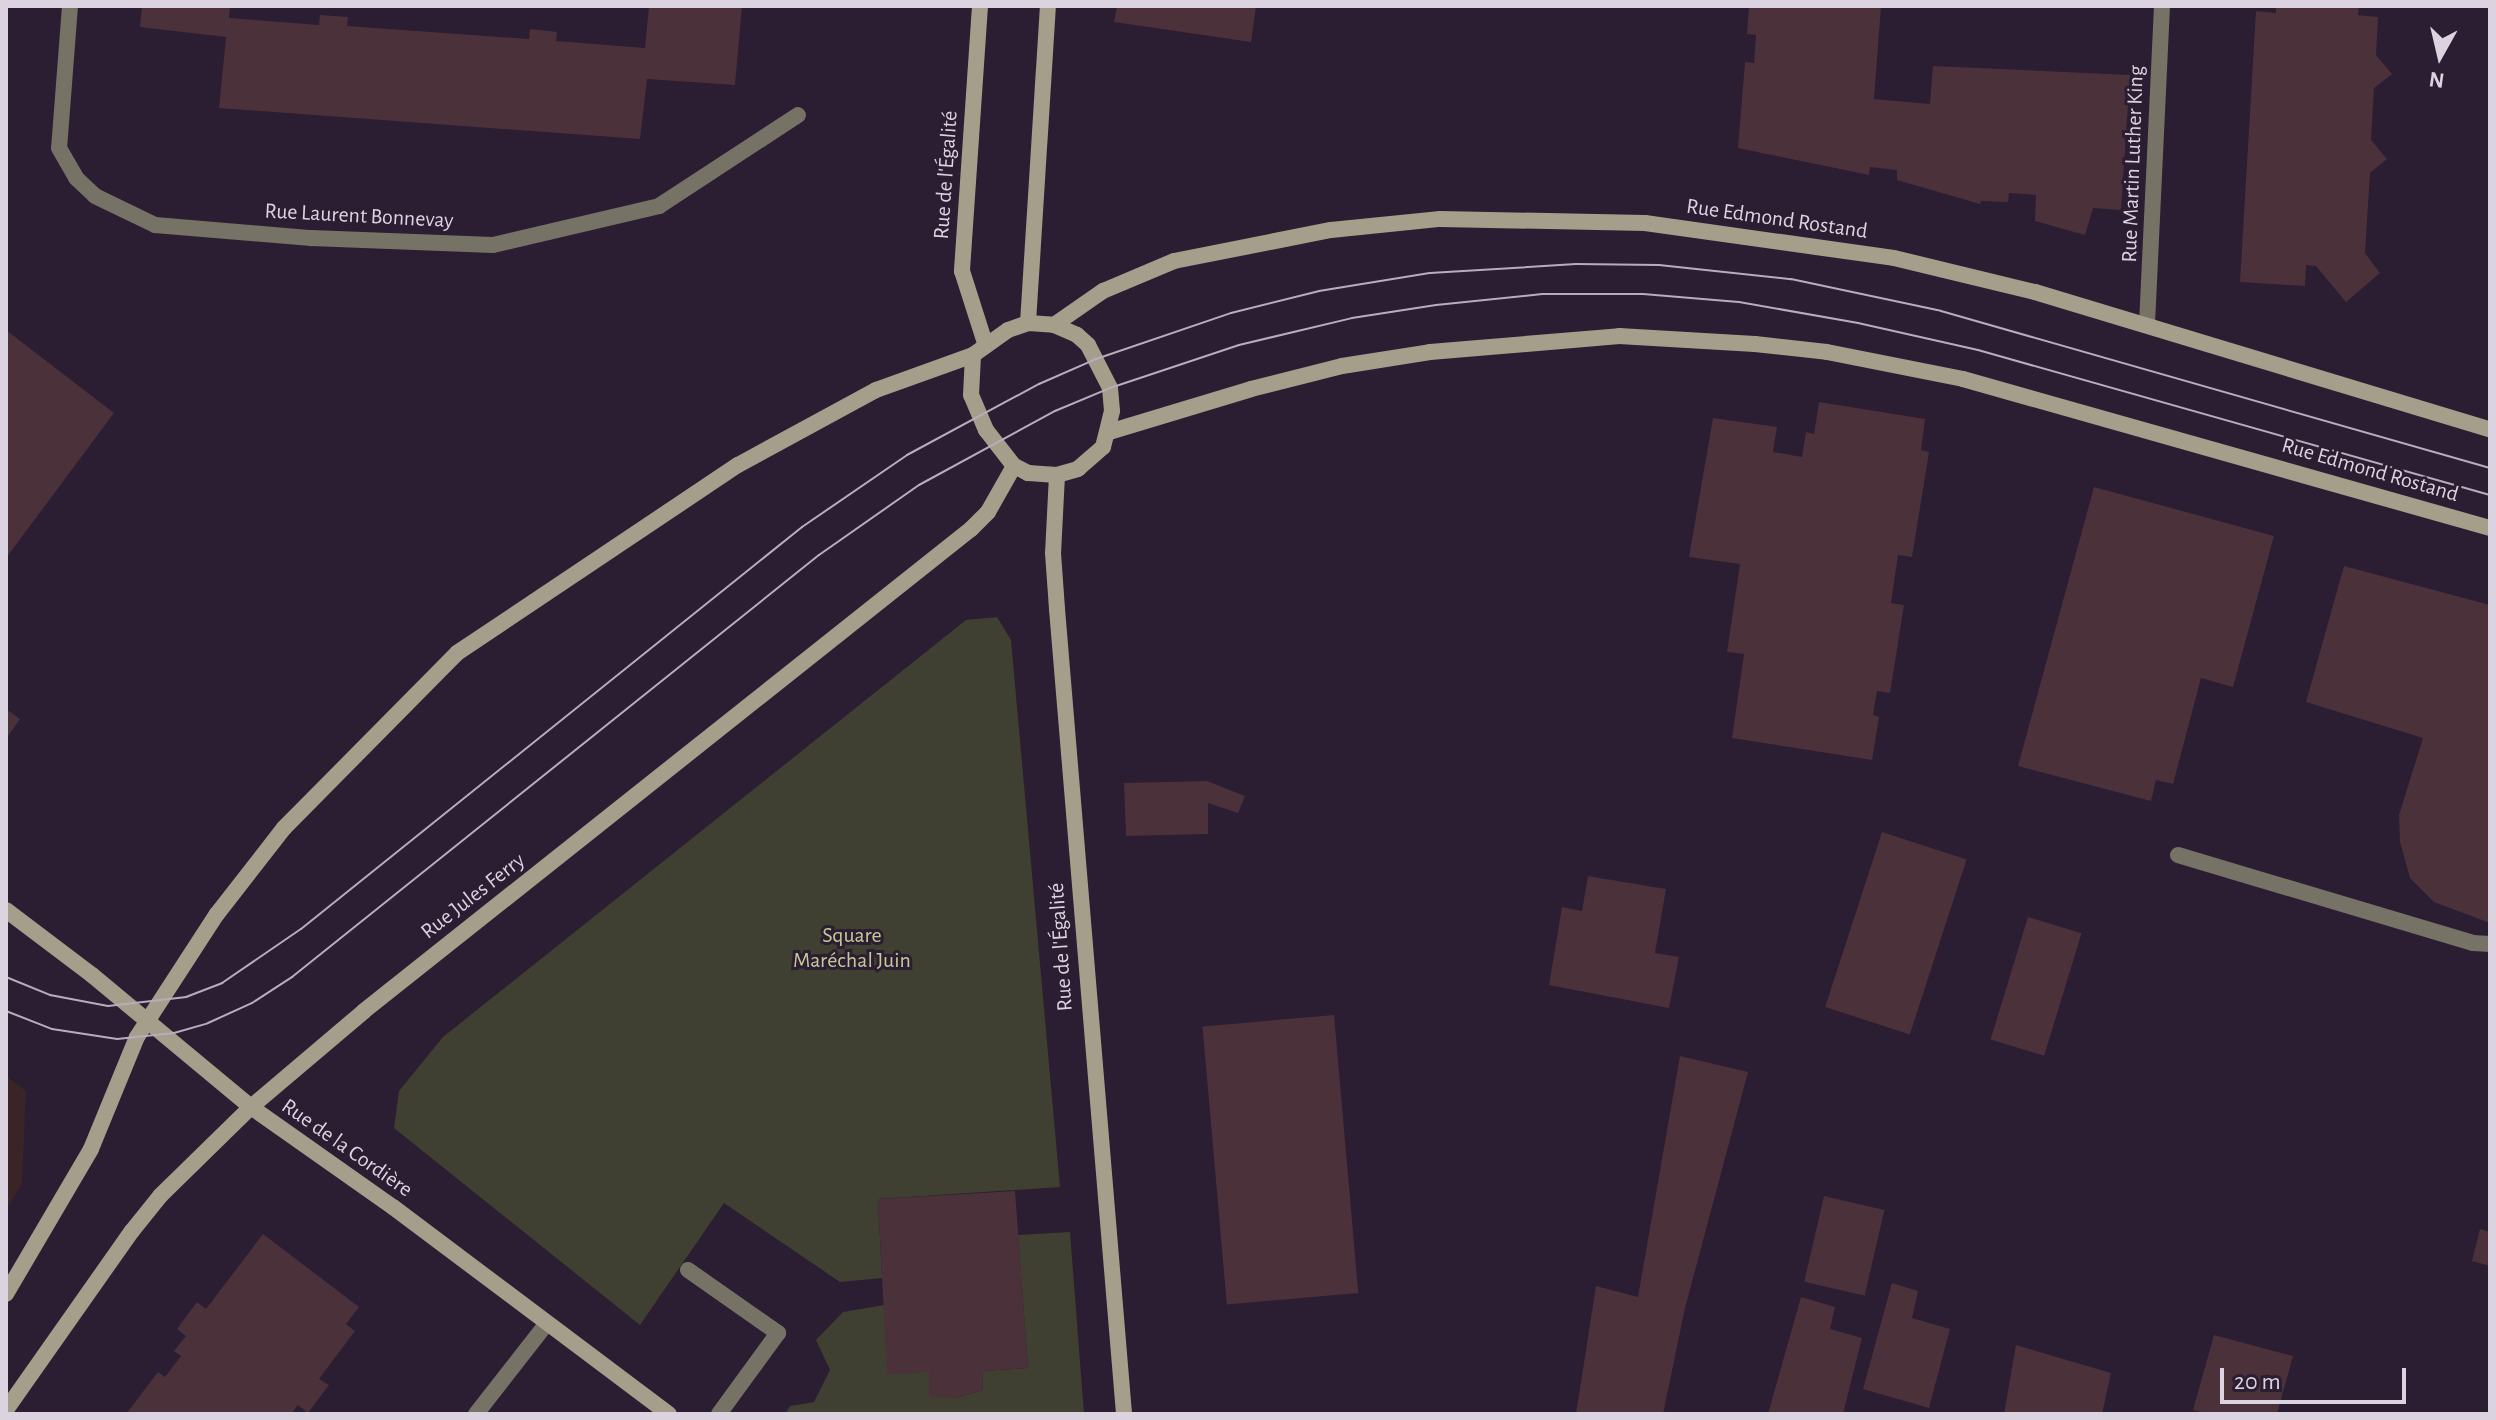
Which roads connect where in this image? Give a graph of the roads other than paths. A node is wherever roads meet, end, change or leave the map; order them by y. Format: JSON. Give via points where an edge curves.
{"nodes":[{"id":1,"x":70,"y":6,"type":"edge"},
{"id":2,"x":980,"y":6,"type":"edge"},
{"id":3,"x":1048,"y":6,"type":"edge"},
{"id":4,"x":2162,"y":6,"type":"edge"},
{"id":5,"x":798,"y":115,"type":"dead end"},
{"id":6,"x":1028,"y":323,"type":"junction"},
{"id":7,"x":2147,"y":324,"type":"junction"},
{"id":8,"x":1054,"y":325,"type":"junction"},
{"id":9,"x":979,"y":349,"type":"junction"},
{"id":10,"x":2490,"y":429,"type":"edge"},
{"id":11,"x":1109,"y":432,"type":"junction"},
{"id":12,"x":1014,"y":466,"type":"junction"},
{"id":13,"x":1057,"y":475,"type":"junction"},
{"id":14,"x":2490,"y":528,"type":"edge"},
{"id":15,"x":2178,"y":855,"type":"dead end"},
{"id":16,"x":6,"y":910,"type":"edge"},
{"id":17,"x":2490,"y":944,"type":"edge"},
{"id":18,"x":147,"y":1021,"type":"junction"},
{"id":19,"x":251,"y":1107,"type":"junction"},
{"id":20,"x":688,"y":1270,"type":"dead end"},
{"id":21,"x":6,"y":1294,"type":"edge"},
{"id":22,"x":547,"y":1323,"type":"junction"},
{"id":23,"x":6,"y":1410,"type":"edge"},
{"id":24,"x":476,"y":1414,"type":"edge"},
{"id":25,"x":669,"y":1414,"type":"edge"},
{"id":26,"x":719,"y":1414,"type":"edge"},
{"id":27,"x":1124,"y":1414,"type":"edge"}],
"edges":[{"from":1,"to":5,"type":"street","name":"Rue Laurent Bonnevay","via":[[59,148],[76,178],[95,196],[155,225],[493,245],[659,206]]},
{"from":2,"to":9,"type":"main road","name":"Rue de l'Égalité","via":[[962,271]]},
{"from":3,"to":6,"type":"main road"},
{"from":4,"to":7,"type":"street","name":"Rue Martin Luther King"},
{"from":6,"to":8,"type":"main road"},
{"from":6,"to":9,"type":"main road"},
{"from":7,"to":8,"type":"main road","name":"Rue Edmond Rostand","via":[[1978,278],[1820,246],[1645,223],[1470,218],[1392,221],[1174,261],[1103,291]]},
{"from":7,"to":10,"type":"main road","name":"Rue Edmond Rostand"},
{"from":8,"to":11,"type":"main road","via":[[1077,335],[1096,359],[1110,388]]},
{"from":9,"to":12,"type":"main road","via":[[971,395],[986,430]]},
{"from":9,"to":18,"type":"main road","via":[[876,390],[738,465],[457,653],[284,828],[226,902]]},
{"from":11,"to":13,"type":"main road","via":[[1091,460]]},
{"from":11,"to":14,"type":"main road","name":"Rue Edmond Rostand","via":[[1281,381],[1430,352],[1619,336],[1755,344],[1827,352],[1963,379]]},
{"from":12,"to":13,"type":"main road","via":[[1043,477]]},
{"from":12,"to":19,"type":"main road","name":"Rue Jules Ferry","via":[[988,512],[971,529],[364,1011]]},
{"from":13,"to":27,"type":"main road","name":"Rue de l'Égalité","via":[[1055,581]]},
{"from":15,"to":17,"type":"street"},
{"from":16,"to":18,"type":"main road","name":"Rue de la Cordière"},
{"from":18,"to":19,"type":"main road","name":"Rue de la Cordière"},
{"from":18,"to":21,"type":"main road","via":[[91,1149]]},
{"from":19,"to":22,"type":"main road","name":"Rue de la Cordière"},
{"from":19,"to":23,"type":"main road","name":"Rue Jules Ferry","via":[[160,1196]]},
{"from":20,"to":26,"type":"street","via":[[778,1333]]},
{"from":22,"to":24,"type":"street"},
{"from":22,"to":25,"type":"main road","name":"Rue de la Cordière"}]}
